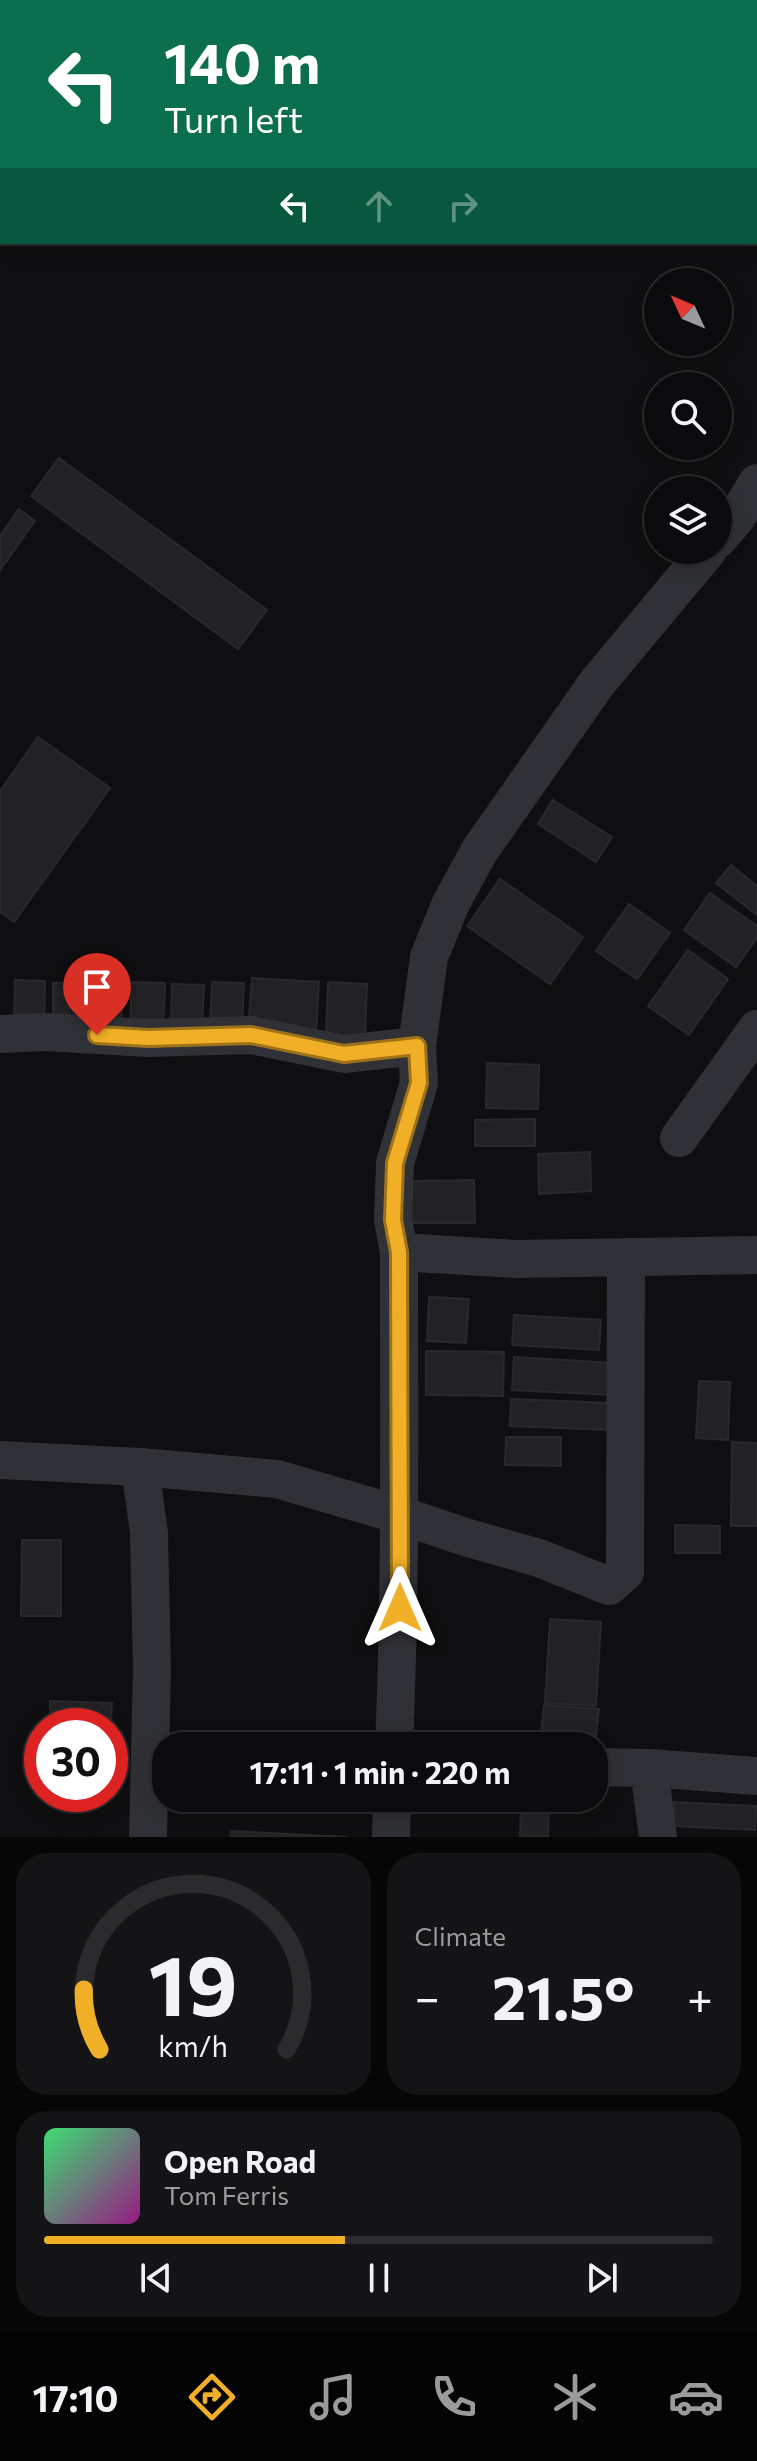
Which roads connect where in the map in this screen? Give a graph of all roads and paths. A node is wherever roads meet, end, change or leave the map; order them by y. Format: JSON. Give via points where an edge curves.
{"nodes":[{"id":1,"x":757,"y":483,"type":"edge"},
{"id":2,"x":737,"y":528,"type":"edge"},
{"id":3,"x":696,"y":564,"type":"edge"},
{"id":4,"x":757,"y":1029,"type":"edge"},
{"id":5,"x":0,"y":1034,"type":"edge"},
{"id":6,"x":417,"y":1046,"type":"junction"},
{"id":7,"x":679,"y":1138,"type":"dead end"},
{"id":8,"x":399,"y":1252,"type":"junction"},
{"id":9,"x":757,"y":1255,"type":"edge"},
{"id":10,"x":626,"y":1257,"type":"junction"},
{"id":11,"x":0,"y":1460,"type":"edge"},
{"id":12,"x":140,"y":1467,"type":"junction"},
{"id":13,"x":400,"y":1515,"type":"junction"},
{"id":14,"x":395,"y":1732,"type":"edge"},
{"id":15,"x":608,"y":1767,"type":"edge"},
{"id":16,"x":649,"y":1768,"type":"junction"},
{"id":17,"x":757,"y":1776,"type":"edge"},
{"id":18,"x":392,"y":1812,"type":"edge"},
{"id":19,"x":148,"y":1837,"type":"edge"},
{"id":20,"x":391,"y":1837,"type":"edge"},
{"id":21,"x":658,"y":1837,"type":"edge"}],
"edges":[{"from":1,"to":2,"type":"street"},
{"from":3,"to":6,"type":"street","via":[[597,683],[480,850],[429,957]]},
{"from":4,"to":7,"type":"street"},
{"from":5,"to":6,"type":"street","via":[[251,1035],[344,1054]]},
{"from":6,"to":8,"type":"street","via":[[419,1083],[395,1163],[393,1220]]},
{"from":8,"to":10,"type":"street","via":[[516,1259]]},
{"from":8,"to":13,"type":"street"},
{"from":9,"to":10,"type":"street"},
{"from":10,"to":13,"type":"street","via":[[625,1572],[609,1586]]},
{"from":11,"to":12,"type":"street"},
{"from":12,"to":13,"type":"street","via":[[277,1479]]},
{"from":12,"to":19,"type":"street","via":[[149,1533],[152,1669]]},
{"from":13,"to":14,"type":"street"},
{"from":15,"to":16,"type":"street"},
{"from":16,"to":17,"type":"street"},
{"from":16,"to":21,"type":"street"},
{"from":18,"to":20,"type":"street"}]}
